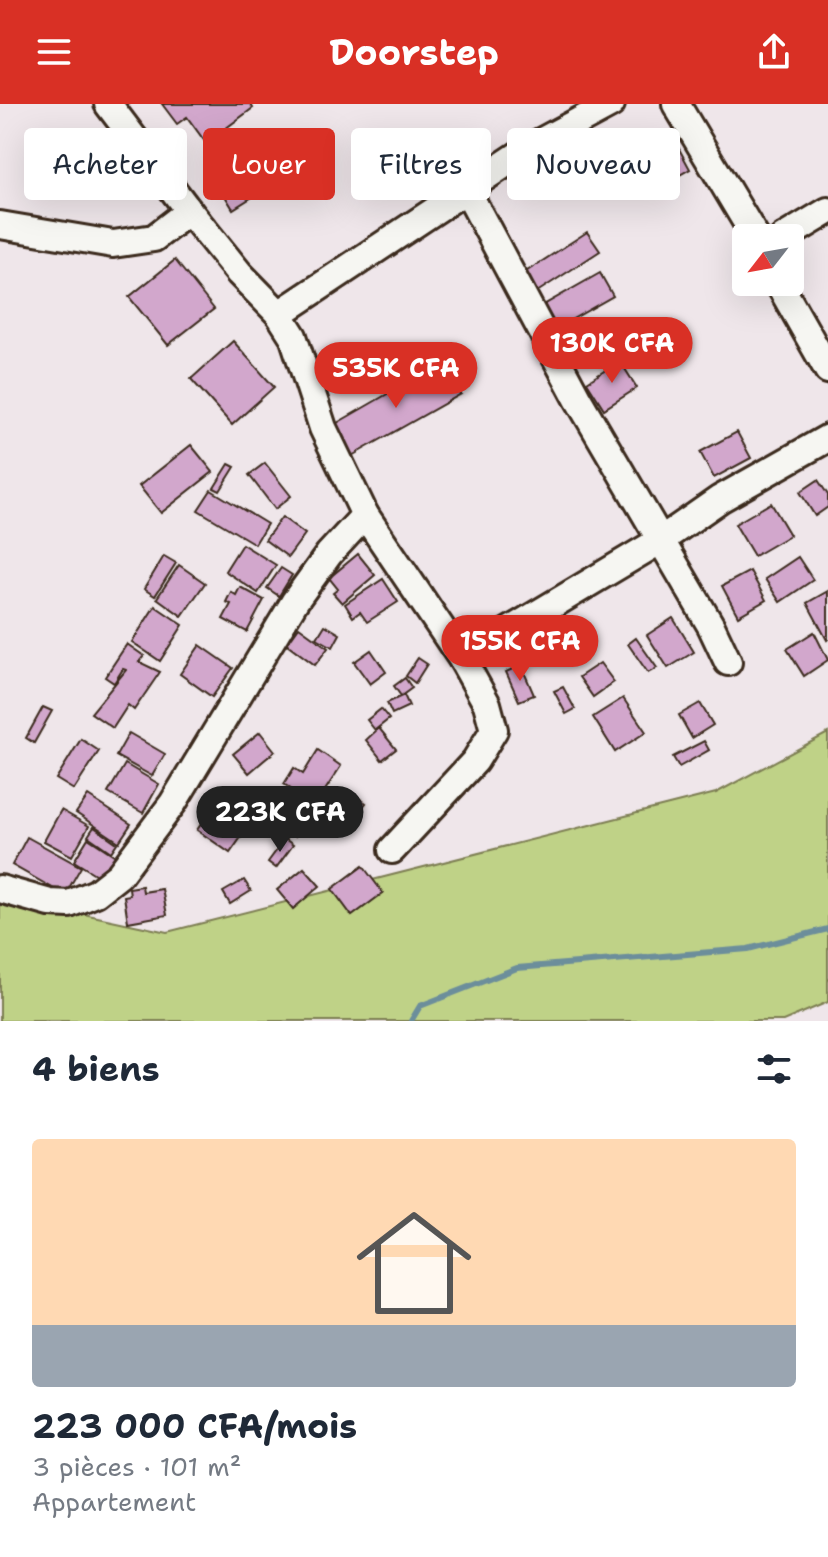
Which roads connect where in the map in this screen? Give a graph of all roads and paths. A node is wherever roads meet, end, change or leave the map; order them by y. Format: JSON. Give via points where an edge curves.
{"nodes":[{"id":1,"x":108,"y":104,"type":"edge"},
{"id":2,"x":611,"y":104,"type":"edge"},
{"id":3,"x":676,"y":104,"type":"edge"},
{"id":4,"x":491,"y":174,"type":"edge"},
{"id":5,"x":453,"y":200,"type":"edge"},
{"id":6,"x":472,"y":200,"type":"edge"},
{"id":7,"x":189,"y":211,"type":"junction"},
{"id":8,"x":828,"y":211,"type":"edge"},
{"id":9,"x":748,"y":224,"type":"edge"},
{"id":10,"x":0,"y":225,"type":"edge"},
{"id":11,"x":804,"y":225,"type":"edge"},
{"id":12,"x":786,"y":296,"type":"edge"},
{"id":13,"x":279,"y":314,"type":"junction"},
{"id":14,"x":828,"y":370,"type":"edge"},
{"id":15,"x":828,"y":438,"type":"edge"},
{"id":16,"x":365,"y":515,"type":"junction"},
{"id":17,"x":661,"y":540,"type":"junction"},
{"id":18,"x":462,"y":659,"type":"junction"},
{"id":19,"x":728,"y":662,"type":"dead end"},
{"id":20,"x":392,"y":850,"type":"dead end"},
{"id":21,"x":0,"y":889,"type":"edge"}],
"edges":[{"from":1,"to":7,"type":"street"},
{"from":2,"to":4,"type":"street"},
{"from":3,"to":9,"type":"street"},
{"from":5,"to":13,"type":"street"},
{"from":6,"to":17,"type":"street"},
{"from":7,"to":10,"type":"street","via":[[154,238],[113,244]]},
{"from":7,"to":13,"type":"street"},
{"from":8,"to":11,"type":"street"},
{"from":12,"to":14,"type":"street"},
{"from":13,"to":16,"type":"street","via":[[293,336],[323,428]]},
{"from":15,"to":17,"type":"street","via":[[720,499]]},
{"from":16,"to":18,"type":"street"},
{"from":16,"to":21,"type":"street","via":[[295,601],[173,803],[119,875],[96,893],[69,904]]},
{"from":17,"to":18,"type":"street"},
{"from":17,"to":19,"type":"street"},
{"from":18,"to":20,"type":"street","via":[[487,704],[494,730],[475,761]]}]}
